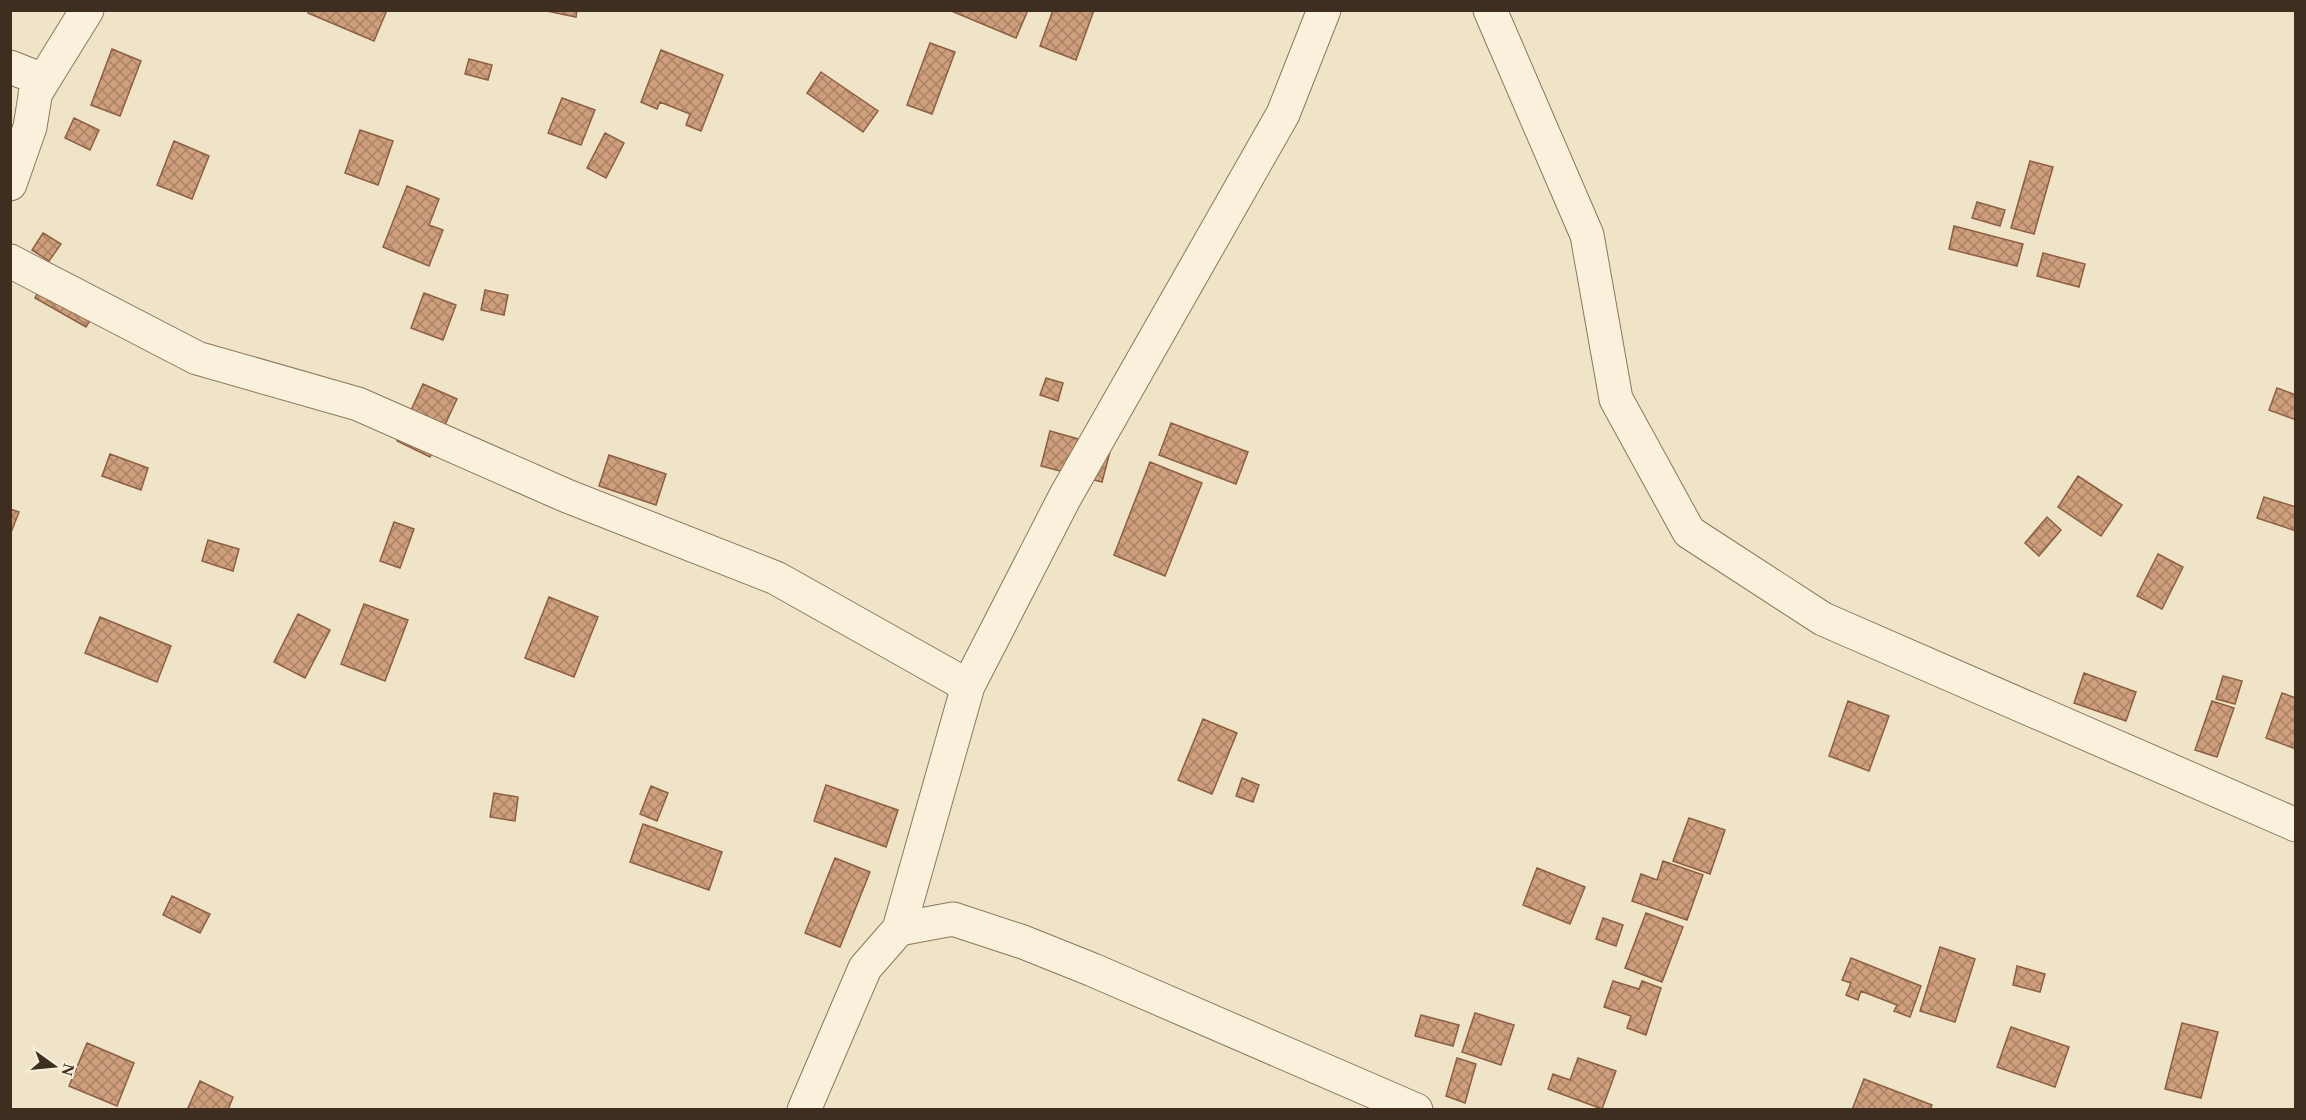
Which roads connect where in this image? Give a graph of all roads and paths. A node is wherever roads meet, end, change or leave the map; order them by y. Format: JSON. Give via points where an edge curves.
{"nodes":[{"id":1,"x":87,"y":10,"type":"edge"},
{"id":2,"x":1324,"y":10,"type":"edge"},
{"id":3,"x":1490,"y":10,"type":"edge"},
{"id":4,"x":10,"y":67,"type":"edge"},
{"id":5,"x":35,"y":94,"type":"junction"},
{"id":6,"x":10,"y":184,"type":"edge"},
{"id":7,"x":10,"y":261,"type":"edge"},
{"id":8,"x":968,"y":686,"type":"junction"},
{"id":9,"x":2295,"y":825,"type":"edge"},
{"id":10,"x":898,"y":929,"type":"junction"},
{"id":11,"x":804,"y":1110,"type":"edge"},
{"id":12,"x":1416,"y":1110,"type":"edge"}],
"edges":[{"from":1,"to":5,"type":"street"},
{"from":2,"to":8,"type":"street","via":[[1283,114],[1065,497]]},
{"from":3,"to":9,"type":"street","via":[[1587,235],[1616,399],[1689,532],[1823,618]]},
{"from":4,"to":5,"type":"street","via":[[38,78]]},
{"from":5,"to":6,"type":"street","via":[[30,127]]},
{"from":7,"to":8,"type":"street","via":[[197,358],[358,404],[567,496],[776,578]]},
{"from":8,"to":10,"type":"street"},
{"from":10,"to":11,"type":"street","via":[[866,968]]},
{"from":10,"to":12,"type":"street","via":[[953,919],[1023,942]]}]}
